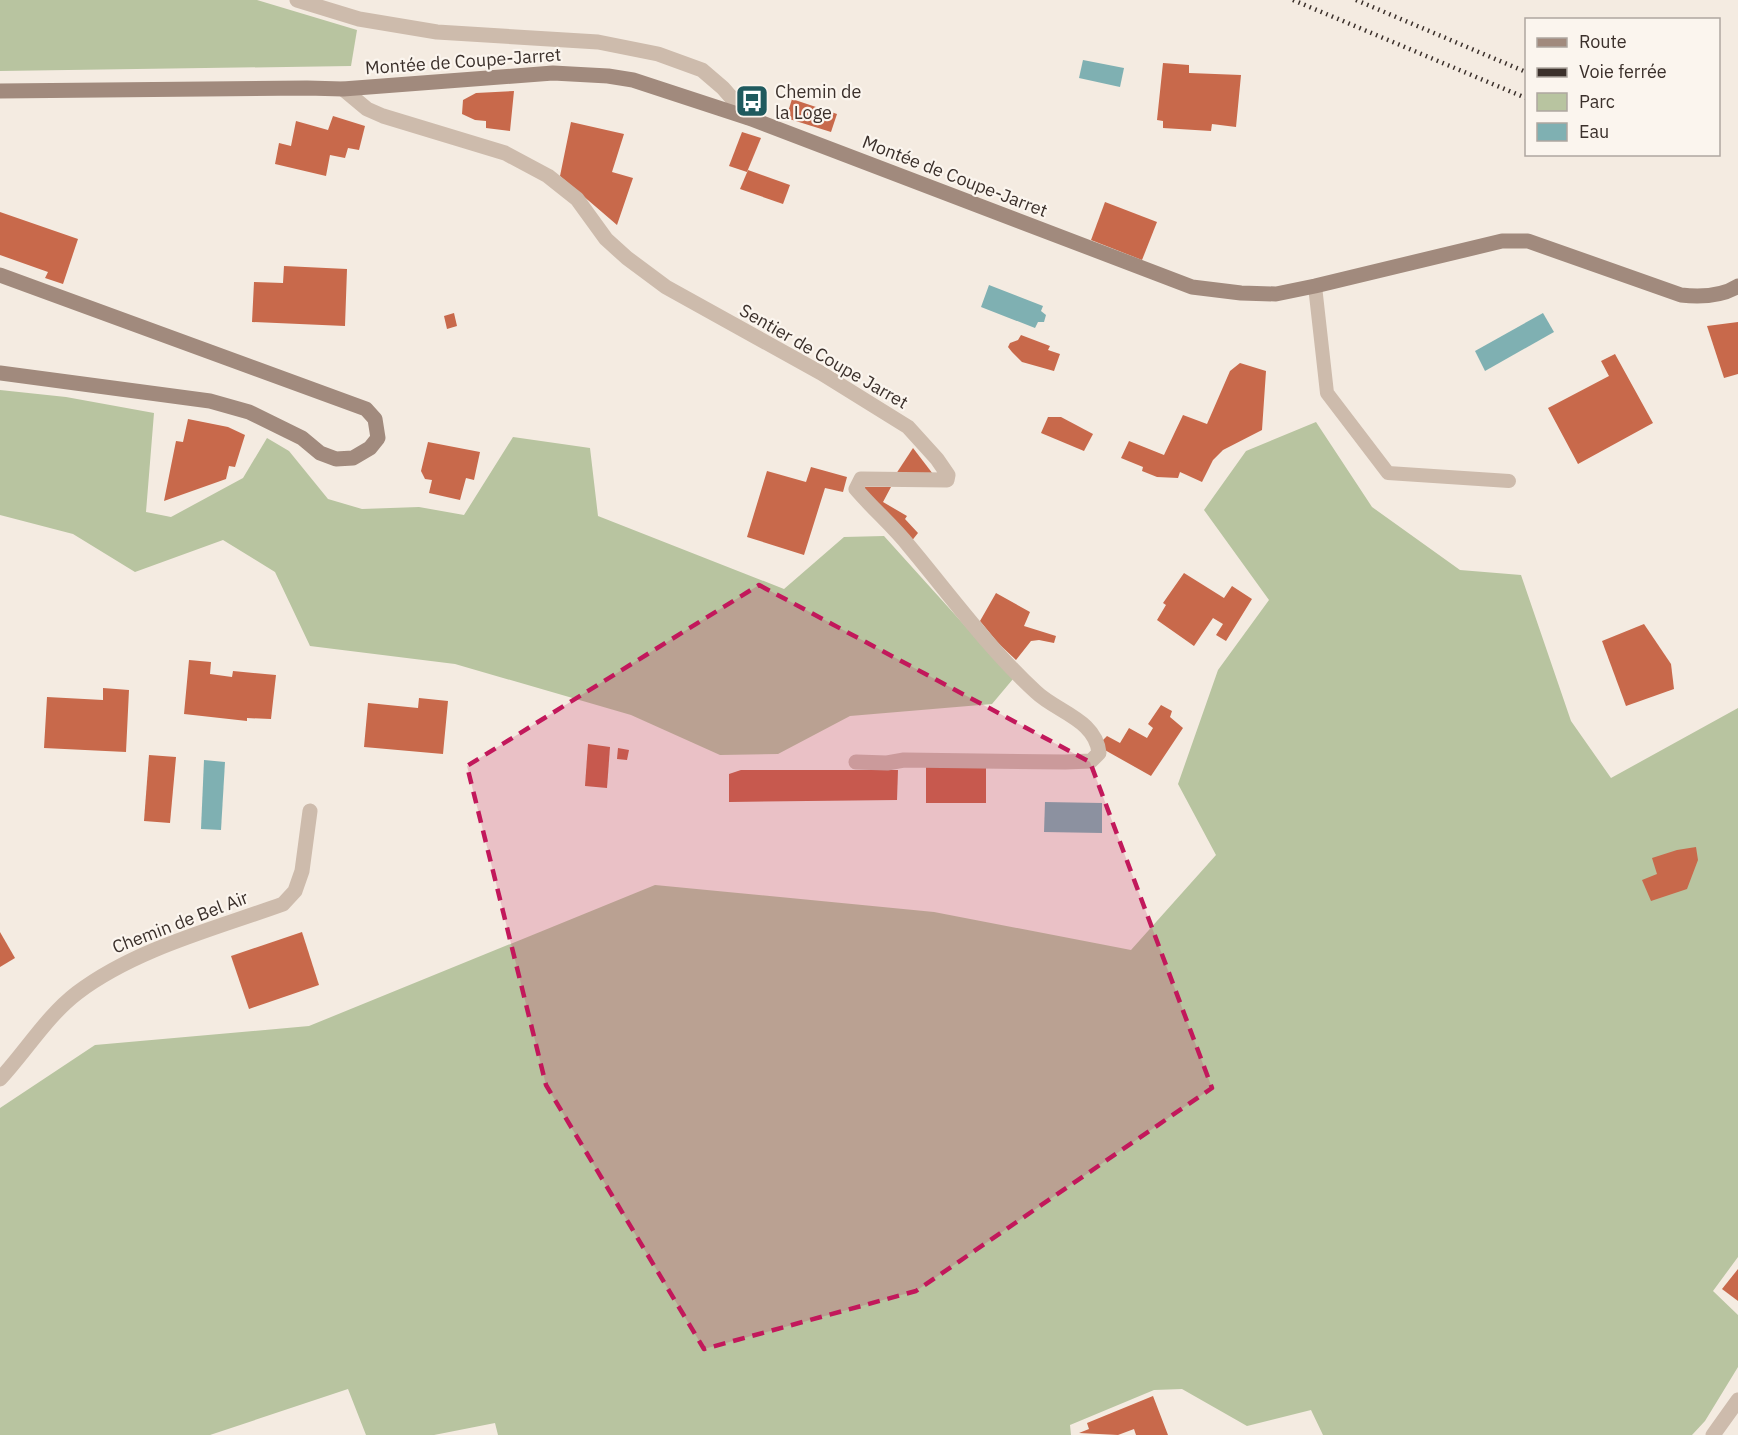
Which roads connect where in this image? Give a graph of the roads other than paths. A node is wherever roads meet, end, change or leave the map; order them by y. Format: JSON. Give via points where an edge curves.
{"nodes":[{"id":1,"x":297,"y":0,"type":"edge"},
{"id":2,"x":343,"y":89,"type":"junction"},
{"id":3,"x":0,"y":92,"type":"edge"},
{"id":4,"x":748,"y":118,"type":"junction"},
{"id":5,"x":0,"y":275,"type":"edge"},
{"id":6,"x":1315,"y":286,"type":"junction"},
{"id":7,"x":1738,"y":286,"type":"edge"},
{"id":8,"x":0,"y":373,"type":"edge"},
{"id":9,"x":1509,"y":481,"type":"dead end"},
{"id":10,"x":856,"y":762,"type":"dead end"},
{"id":11,"x":310,"y":811,"type":"dead end"},
{"id":12,"x":0,"y":1078,"type":"edge"},
{"id":13,"x":1738,"y":1400,"type":"edge"},
{"id":14,"x":1713,"y":1435,"type":"edge"}],
"edges":[{"from":1,"to":4,"type":"street","via":[[359,19],[437,32],[598,42],[657,54],[702,70]]},
{"from":2,"to":3,"type":"main road","name":"Montée de Coupe-Jarret"},
{"from":2,"to":4,"type":"main road","name":"Montée de Coupe-Jarret","via":[[506,75],[581,74],[633,80]]},
{"from":2,"to":10,"type":"street","name":"Sentier de Coupe Jarret","via":[[382,116],[506,153],[548,176],[577,199],[606,239],[666,287],[908,427],[937,459],[948,475],[947,480],[861,479],[856,489],[1037,693],[1094,732],[1099,753],[1091,761],[1065,762]]},
{"from":4,"to":6,"type":"main road","name":"Montée de Coupe-Jarret","via":[[1192,287],[1276,294]]},
{"from":5,"to":8,"type":"main road","via":[[366,409],[375,419],[378,438],[353,458],[336,459],[249,412],[210,400]]},
{"from":6,"to":7,"type":"main road","name":"Montée de Coupe-Jarret","via":[[1502,241],[1528,241],[1681,295],[1719,294]]},
{"from":6,"to":9,"type":"lane","via":[[1327,393],[1388,473]]},
{"from":11,"to":12,"type":"street","name":"Chemin de Bel Air","via":[[302,871],[295,891],[282,904],[109,971],[75,994]]},
{"from":13,"to":14,"type":"street"}]}
